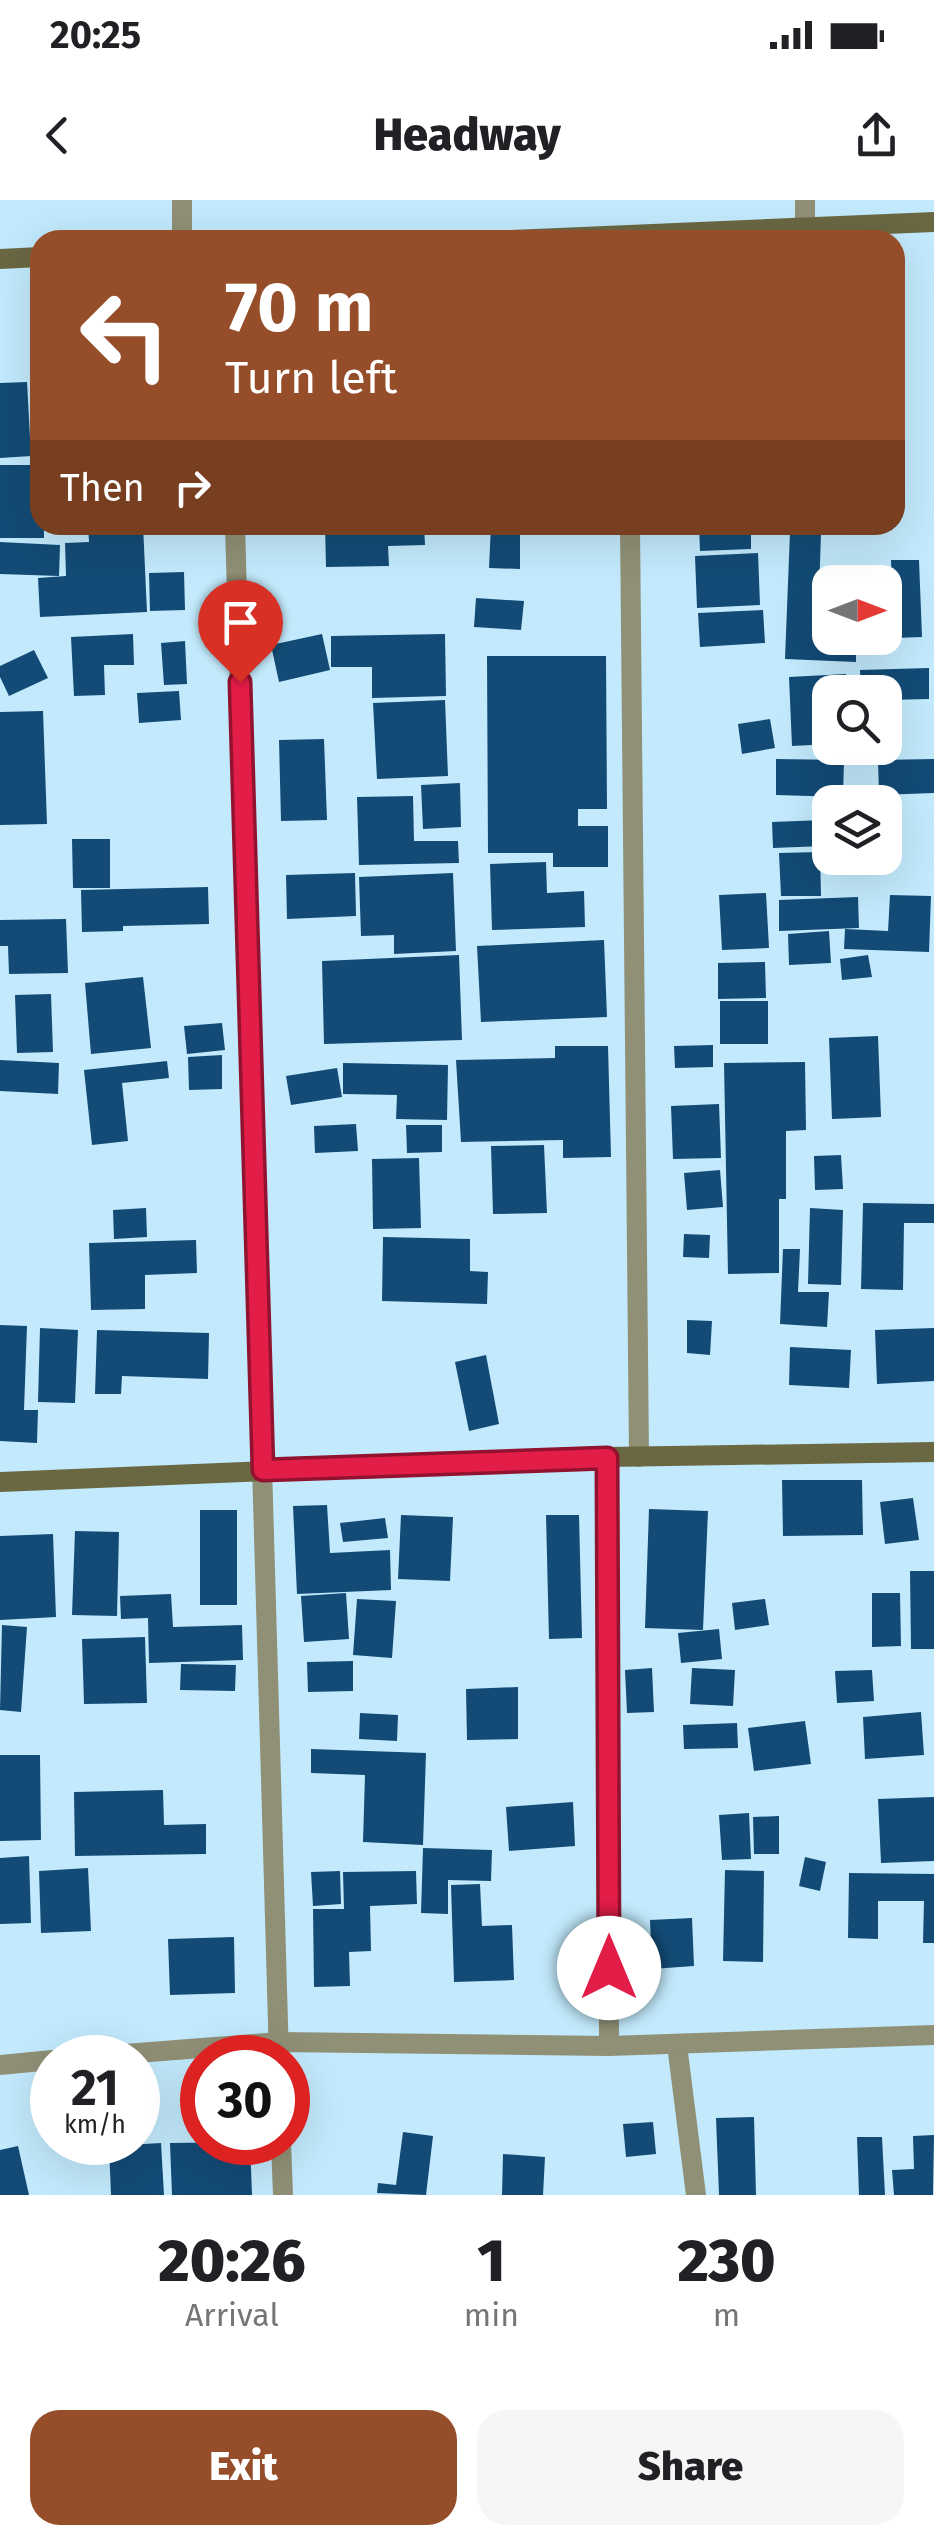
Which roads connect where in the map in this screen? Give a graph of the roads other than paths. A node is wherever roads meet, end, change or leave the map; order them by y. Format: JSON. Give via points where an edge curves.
{"nodes":[{"id":1,"x":182,"y":200,"type":"edge"},
{"id":2,"x":805,"y":200,"type":"edge"},
{"id":3,"x":934,"y":222,"type":"edge"},
{"id":4,"x":804,"y":228,"type":"junction"},
{"id":5,"x":182,"y":230,"type":"edge"},
{"id":6,"x":768,"y":230,"type":"edge"},
{"id":7,"x":30,"y":258,"type":"edge"},
{"id":8,"x":0,"y":259,"type":"edge"},
{"id":9,"x":235,"y":535,"type":"edge"},
{"id":10,"x":630,"y":535,"type":"edge"},
{"id":11,"x":934,"y":1452,"type":"edge"},
{"id":12,"x":607,"y":1458,"type":"junction"},
{"id":13,"x":640,"y":1458,"type":"junction"},
{"id":14,"x":263,"y":1470,"type":"junction"},
{"id":15,"x":0,"y":1482,"type":"edge"},
{"id":16,"x":279,"y":2035,"type":"edge"},
{"id":17,"x":934,"y":2036,"type":"edge"},
{"id":18,"x":677,"y":2044,"type":"junction"},
{"id":19,"x":609,"y":2046,"type":"junction"},
{"id":20,"x":310,"y":2050,"type":"edge"},
{"id":21,"x":30,"y":2062,"type":"edge"},
{"id":22,"x":0,"y":2065,"type":"edge"},
{"id":23,"x":282,"y":2165,"type":"edge"},
{"id":24,"x":283,"y":2195,"type":"edge"},
{"id":25,"x":696,"y":2195,"type":"edge"}],
"edges":[{"from":1,"to":5,"type":"street"},
{"from":2,"to":4,"type":"street"},
{"from":3,"to":4,"type":"main road"},
{"from":4,"to":6,"type":"main road"},
{"from":7,"to":8,"type":"main road"},
{"from":9,"to":14,"type":"street"},
{"from":10,"to":13,"type":"street"},
{"from":11,"to":13,"type":"main road"},
{"from":12,"to":13,"type":"main road"},
{"from":12,"to":14,"type":"main road"},
{"from":12,"to":19,"type":"street"},
{"from":14,"to":15,"type":"main road"},
{"from":14,"to":16,"type":"street"},
{"from":17,"to":18,"type":"street"},
{"from":18,"to":19,"type":"street"},
{"from":18,"to":25,"type":"street"},
{"from":19,"to":20,"type":"street"},
{"from":21,"to":22,"type":"street"},
{"from":23,"to":24,"type":"street"}]}
